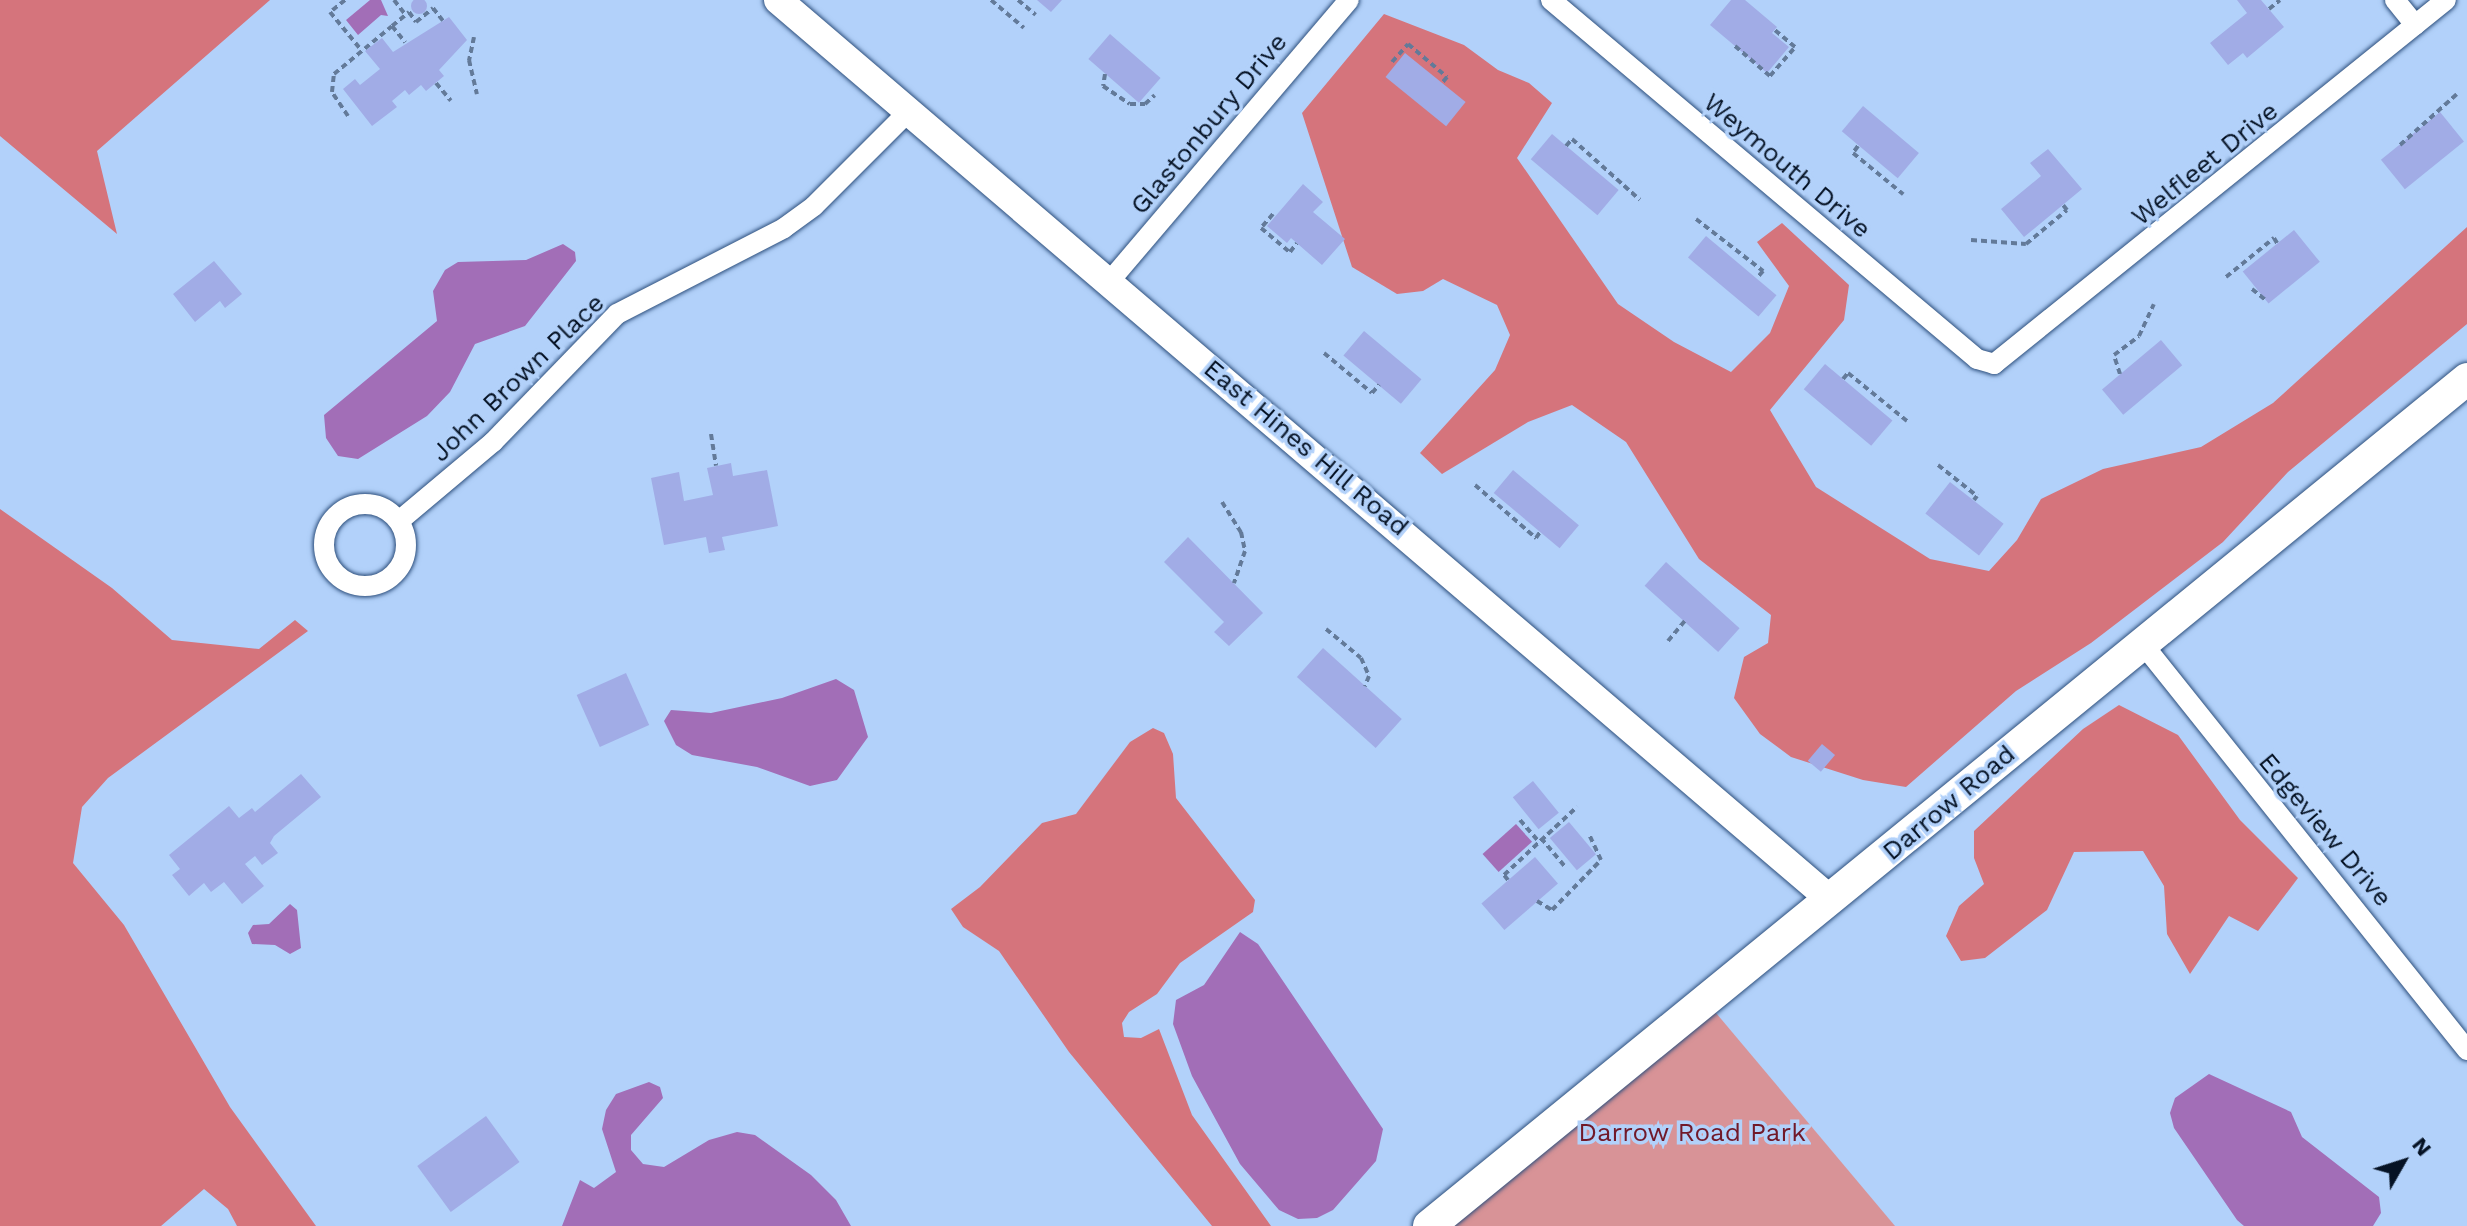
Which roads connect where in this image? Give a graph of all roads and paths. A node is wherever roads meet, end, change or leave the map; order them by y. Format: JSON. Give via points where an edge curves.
{"nodes":[{"id":1,"x":345,"y":0,"type":"edge"},
{"id":2,"x":394,"y":0,"type":"edge"},
{"id":3,"x":778,"y":0,"type":"edge"},
{"id":4,"x":991,"y":0,"type":"edge"},
{"id":5,"x":1018,"y":0,"type":"edge"},
{"id":6,"x":1349,"y":0,"type":"edge"},
{"id":7,"x":1551,"y":0,"type":"edge"},
{"id":8,"x":2280,"y":0,"type":"edge"},
{"id":9,"x":2395,"y":0,"type":"edge"},
{"id":10,"x":2446,"y":0,"type":"edge"},
{"id":11,"x":2269,"y":9,"type":"dead end"},
{"id":12,"x":406,"y":14,"type":"junction"},
{"id":13,"x":1036,"y":15,"type":"dead end"},
{"id":14,"x":443,"y":21,"type":"dead end"},
{"id":15,"x":2415,"y":25,"type":"junction"},
{"id":16,"x":392,"y":26,"type":"junction"},
{"id":17,"x":1024,"y":28,"type":"dead end"},
{"id":18,"x":1775,"y":30,"type":"dead end"},
{"id":19,"x":474,"y":37,"type":"dead end"},
{"id":20,"x":405,"y":42,"type":"dead end"},
{"id":21,"x":1735,"y":46,"type":"dead end"},
{"id":22,"x":362,"y":51,"type":"junction"},
{"id":23,"x":1392,"y":62,"type":"dead end"},
{"id":24,"x":1105,"y":74,"type":"dead end"},
{"id":25,"x":436,"y":83,"type":"dead end"},
{"id":26,"x":1442,"y":83,"type":"dead end"},
{"id":27,"x":477,"y":94,"type":"dead end"},
{"id":28,"x":2457,"y":94,"type":"dead end"},
{"id":29,"x":1155,"y":95,"type":"dead end"},
{"id":30,"x":451,"y":101,"type":"dead end"},
{"id":31,"x":908,"y":112,"type":"junction"},
{"id":32,"x":348,"y":116,"type":"dead end"},
{"id":33,"x":2400,"y":145,"type":"dead end"},
{"id":34,"x":1566,"y":146,"type":"dead end"},
{"id":35,"x":1858,"y":146,"type":"dead end"},
{"id":36,"x":1903,"y":194,"type":"dead end"},
{"id":37,"x":1640,"y":200,"type":"dead end"},
{"id":38,"x":2063,"y":205,"type":"dead end"},
{"id":39,"x":1273,"y":214,"type":"dead end"},
{"id":40,"x":1696,"y":219,"type":"dead end"},
{"id":41,"x":1971,"y":240,"type":"dead end"},
{"id":42,"x":1297,"y":243,"type":"dead end"},
{"id":43,"x":2277,"y":243,"type":"dead end"},
{"id":44,"x":2226,"y":277,"type":"dead end"},
{"id":45,"x":1757,"y":278,"type":"dead end"},
{"id":46,"x":1109,"y":282,"type":"junction"},
{"id":47,"x":2252,"y":289,"type":"dead end"},
{"id":48,"x":2267,"y":301,"type":"dead end"},
{"id":49,"x":2154,"y":304,"type":"dead end"},
{"id":50,"x":1324,"y":353,"type":"dead end"},
{"id":51,"x":1994,"y":364,"type":"joint"},
{"id":52,"x":2120,"y":374,"type":"dead end"},
{"id":53,"x":1843,"y":379,"type":"dead end"},
{"id":54,"x":2467,"y":379,"type":"edge"},
{"id":55,"x":1379,"y":385,"type":"dead end"},
{"id":56,"x":1907,"y":421,"type":"dead end"},
{"id":57,"x":711,"y":434,"type":"dead end"},
{"id":58,"x":1938,"y":465,"type":"dead end"},
{"id":59,"x":716,"y":466,"type":"dead end"},
{"id":60,"x":1475,"y":485,"type":"dead end"},
{"id":61,"x":1974,"y":500,"type":"dead end"},
{"id":62,"x":1222,"y":502,"type":"dead end"},
{"id":63,"x":399,"y":521,"type":"junction"},
{"id":64,"x":1540,"y":532,"type":"dead end"},
{"id":65,"x":1234,"y":583,"type":"dead end"},
{"id":66,"x":1685,"y":621,"type":"dead end"},
{"id":67,"x":1326,"y":629,"type":"dead end"},
{"id":68,"x":1668,"y":641,"type":"dead end"},
{"id":69,"x":2142,"y":643,"type":"junction"},
{"id":70,"x":1365,"y":686,"type":"dead end"},
{"id":71,"x":1577,"y":807,"type":"dead end"},
{"id":72,"x":1520,"y":820,"type":"dead end"},
{"id":73,"x":1589,"y":834,"type":"dead end"},
{"id":74,"x":1539,"y":840,"type":"junction"},
{"id":75,"x":1565,"y":867,"type":"dead end"},
{"id":76,"x":1508,"y":880,"type":"dead end"},
{"id":77,"x":1831,"y":900,"type":"junction"},
{"id":78,"x":1537,"y":901,"type":"dead end"},
{"id":79,"x":2467,"y":1050,"type":"edge"},
{"id":80,"x":1429,"y":1226,"type":"edge"}],
"edges":[{"from":1,"to":22,"type":"path","via":[[330,12]]},
{"from":2,"to":12,"type":"path"},
{"from":3,"to":31,"type":"street","name":"East Hines Hill Road"},
{"from":4,"to":17,"type":"path"},
{"from":5,"to":13,"type":"path"},
{"from":6,"to":46,"type":"street","name":"Glastonbury Drive"},
{"from":7,"to":51,"type":"street","name":"Weymouth Drive","via":[[1977,359]]},
{"from":8,"to":11,"type":"path"},
{"from":9,"to":15,"type":"street"},
{"from":10,"to":15,"type":"street","name":"Welfleet Drive"},
{"from":12,"to":14,"type":"path","via":[[416,22],[433,8]]},
{"from":12,"to":16,"type":"path"},
{"from":15,"to":51,"type":"street","name":"Welfleet Drive"},
{"from":16,"to":20,"type":"path"},
{"from":16,"to":22,"type":"path"},
{"from":18,"to":21,"type":"path","via":[[1795,47],[1770,76]]},
{"from":19,"to":27,"type":"path","via":[[469,60]]},
{"from":22,"to":32,"type":"path","via":[[330,82]]},
{"from":23,"to":26,"type":"path","via":[[1408,44],[1447,77]]},
{"from":24,"to":29,"type":"path","via":[[1103,86],[1137,107]]},
{"from":25,"to":30,"type":"path"},
{"from":28,"to":33,"type":"path"},
{"from":31,"to":46,"type":"street","name":"East Hines Hill Road"},
{"from":31,"to":63,"type":"street","name":"John Brown Place","via":[[814,206],[784,228],[617,314],[493,442]]},
{"from":34,"to":37,"type":"path","via":[[1572,139]]},
{"from":35,"to":36,"type":"path","via":[[1853,153]]},
{"from":38,"to":41,"type":"path","via":[[2067,210],[2026,244]]},
{"from":39,"to":42,"type":"path","via":[[1261,228],[1290,252]]},
{"from":40,"to":45,"type":"path","via":[[1763,271]]},
{"from":43,"to":44,"type":"path","via":[[2274,238]]},
{"from":46,"to":77,"type":"street","name":"East Hines Hill Road"},
{"from":47,"to":48,"type":"path"},
{"from":49,"to":52,"type":"path","via":[[2139,336],[2114,355]]},
{"from":50,"to":55,"type":"path","via":[[1372,393]]},
{"from":53,"to":56,"type":"path","via":[[1848,373]]},
{"from":54,"to":69,"type":"main road","name":"Darrow Road"},
{"from":57,"to":59,"type":"path"},
{"from":58,"to":61,"type":"path","via":[[1977,496]]},
{"from":60,"to":64,"type":"path","via":[[1536,538]]},
{"from":62,"to":65,"type":"path","via":[[1241,532],[1245,551]]},
{"from":63,"to":63,"type":"street","via":[[405,534],[403,562],[383,582],[355,586],[332,570],[323,546],[339,511],[351,505],[377,505]]},
{"from":66,"to":68,"type":"path"},
{"from":67,"to":70,"type":"path","via":[[1361,658],[1369,676]]},
{"from":69,"to":77,"type":"main road","name":"Darrow Road"},
{"from":69,"to":79,"type":"street","name":"Edgeview Drive"},
{"from":71,"to":74,"type":"path"},
{"from":72,"to":74,"type":"path"},
{"from":73,"to":78,"type":"path","via":[[1601,860],[1552,910]]},
{"from":74,"to":75,"type":"path"},
{"from":74,"to":76,"type":"path","via":[[1504,875]]},
{"from":77,"to":80,"type":"main road","name":"Darrow Road"}]}
